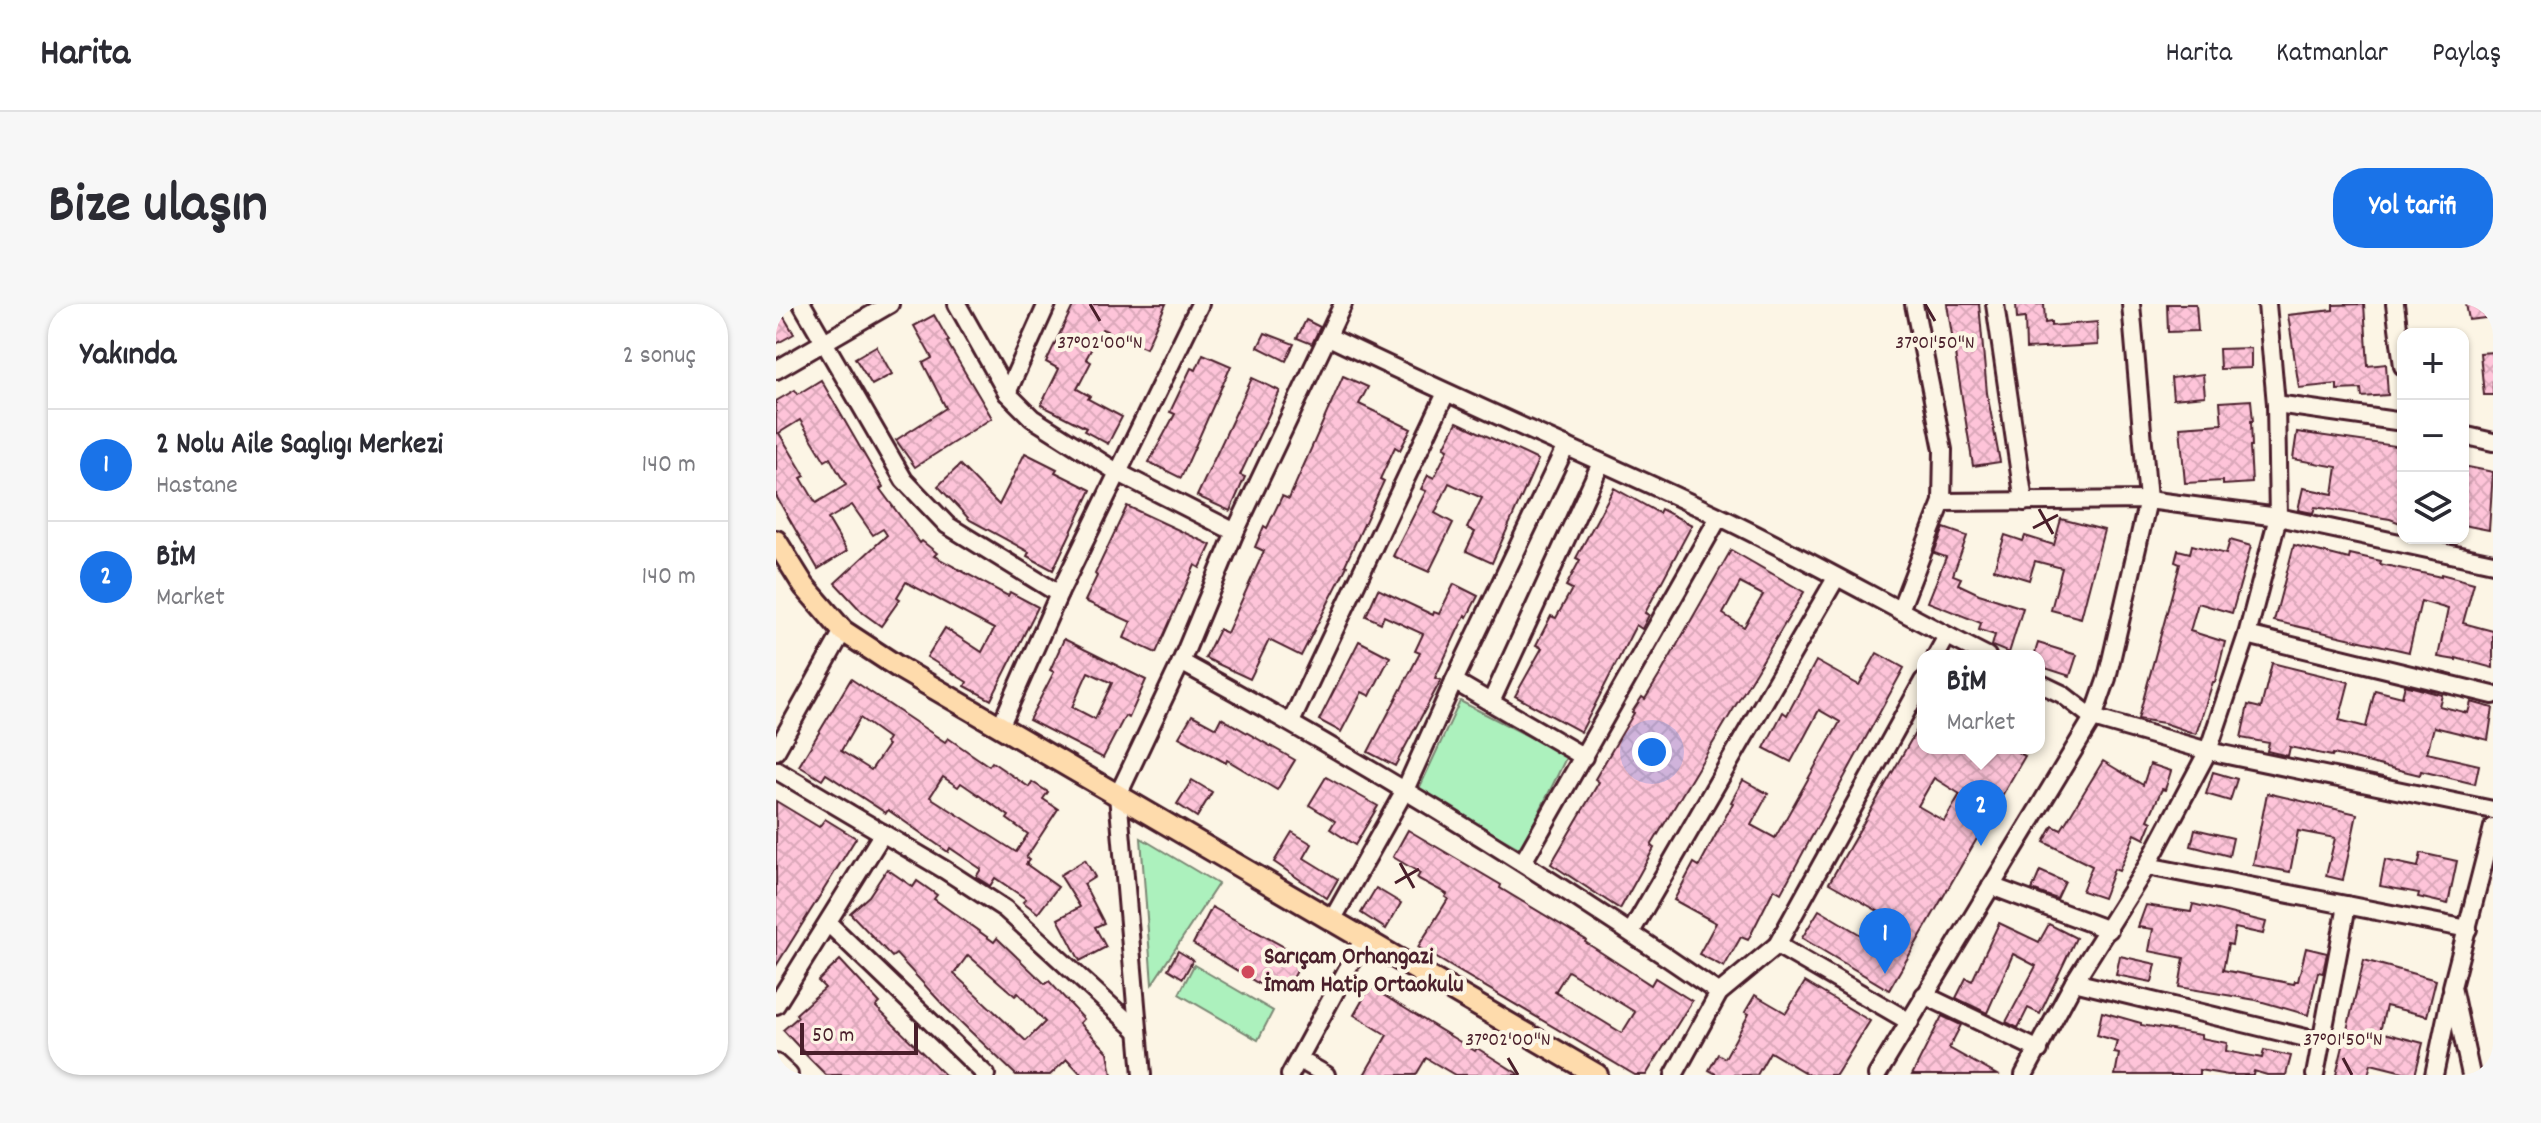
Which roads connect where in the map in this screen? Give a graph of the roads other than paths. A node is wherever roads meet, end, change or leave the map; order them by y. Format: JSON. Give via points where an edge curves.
{"nodes":[{"id":1,"x":802,"y":304,"type":"edge"},
{"id":2,"x":890,"y":304,"type":"edge"},
{"id":3,"x":957,"y":304,"type":"edge"},
{"id":4,"x":1047,"y":304,"type":"edge"},
{"id":5,"x":1200,"y":304,"type":"edge"},
{"id":6,"x":1343,"y":304,"type":"edge"},
{"id":7,"x":1914,"y":304,"type":"edge"},
{"id":8,"x":1995,"y":304,"type":"edge"},
{"id":9,"x":2131,"y":304,"type":"edge"},
{"id":10,"x":2267,"y":304,"type":"edge"},
{"id":11,"x":2395,"y":304,"type":"edge"},
{"id":12,"x":2398,"y":328,"type":"edge"},
{"id":13,"x":1329,"y":337,"type":"junction"},
{"id":14,"x":824,"y":341,"type":"junction"},
{"id":15,"x":776,"y":370,"type":"edge"},
{"id":16,"x":1007,"y":393,"type":"junction"},
{"id":17,"x":1446,"y":393,"type":"junction"},
{"id":18,"x":2276,"y":404,"type":"junction"},
{"id":19,"x":2397,"y":421,"type":"edge"},
{"id":20,"x":2469,"y":436,"type":"edge"},
{"id":21,"x":2493,"y":442,"type":"edge"},
{"id":22,"x":1566,"y":446,"type":"junction"},
{"id":23,"x":1601,"y":463,"type":"junction"},
{"id":24,"x":1117,"y":472,"type":"junction"},
{"id":25,"x":2148,"y":500,"type":"junction"},
{"id":26,"x":1942,"y":502,"type":"junction"},
{"id":27,"x":2024,"y":502,"type":"junction"},
{"id":28,"x":1719,"y":517,"type":"junction"},
{"id":29,"x":2278,"y":517,"type":"junction"},
{"id":30,"x":1235,"y":532,"type":"junction"},
{"id":31,"x":776,"y":541,"type":"edge"},
{"id":32,"x":2493,"y":563,"type":"edge"},
{"id":33,"x":1836,"y":578,"type":"junction"},
{"id":34,"x":1059,"y":594,"type":"junction"},
{"id":35,"x":1900,"y":610,"type":"junction"},
{"id":36,"x":843,"y":631,"type":"junction"},
{"id":37,"x":2247,"y":635,"type":"junction"},
{"id":38,"x":1947,"y":636,"type":"junction"},
{"id":39,"x":1939,"y":650,"type":"edge"},
{"id":40,"x":1975,"y":650,"type":"edge"},
{"id":41,"x":1181,"y":662,"type":"junction"},
{"id":42,"x":1454,"y":681,"type":"junction"},
{"id":43,"x":2045,"y":686,"type":"edge"},
{"id":44,"x":1917,"y":692,"type":"edge"},
{"id":45,"x":2493,"y":695,"type":"edge"},
{"id":46,"x":1491,"y":702,"type":"junction"},
{"id":47,"x":2093,"y":718,"type":"junction"},
{"id":48,"x":1291,"y":722,"type":"junction"},
{"id":49,"x":1000,"y":727,"type":"junction"},
{"id":50,"x":776,"y":751,"type":"edge"},
{"id":51,"x":2208,"y":751,"type":"junction"},
{"id":52,"x":1584,"y":757,"type":"junction"},
{"id":53,"x":776,"y":770,"type":"edge"},
{"id":54,"x":1405,"y":790,"type":"junction"},
{"id":55,"x":1118,"y":795,"type":"junction"},
{"id":56,"x":2493,"y":810,"type":"edge"},
{"id":57,"x":2493,"y":827,"type":"edge"},
{"id":58,"x":883,"y":833,"type":"junction"},
{"id":59,"x":1523,"y":862,"type":"junction"},
{"id":60,"x":2147,"y":866,"type":"junction"},
{"id":61,"x":1991,"y":886,"type":"junction"},
{"id":62,"x":2347,"y":905,"type":"junction"},
{"id":63,"x":1331,"y":922,"type":"junction"},
{"id":64,"x":828,"y":923,"type":"junction"},
{"id":65,"x":2468,"y":929,"type":"junction"},
{"id":66,"x":2109,"y":930,"type":"junction"},
{"id":67,"x":1631,"y":932,"type":"junction"},
{"id":68,"x":1363,"y":940,"type":"junction"},
{"id":69,"x":1777,"y":945,"type":"junction"},
{"id":70,"x":2074,"y":982,"type":"junction"},
{"id":71,"x":2452,"y":987,"type":"junction"},
{"id":72,"x":1719,"y":993,"type":"junction"},
{"id":73,"x":1924,"y":995,"type":"junction"},
{"id":74,"x":776,"y":1005,"type":"edge"},
{"id":75,"x":1910,"y":1022,"type":"junction"},
{"id":76,"x":1138,"y":1031,"type":"junction"},
{"id":77,"x":2322,"y":1042,"type":"junction"},
{"id":78,"x":2039,"y":1050,"type":"junction"},
{"id":79,"x":1300,"y":1060,"type":"junction"},
{"id":80,"x":776,"y":1063,"type":"edge"},
{"id":81,"x":789,"y":1075,"type":"edge"},
{"id":82,"x":986,"y":1075,"type":"edge"},
{"id":83,"x":1142,"y":1075,"type":"edge"},
{"id":84,"x":1290,"y":1075,"type":"edge"},
{"id":85,"x":1326,"y":1075,"type":"edge"},
{"id":86,"x":1597,"y":1075,"type":"edge"},
{"id":87,"x":1674,"y":1075,"type":"edge"},
{"id":88,"x":1877,"y":1075,"type":"edge"},
{"id":89,"x":2024,"y":1075,"type":"edge"},
{"id":90,"x":2315,"y":1075,"type":"edge"},
{"id":91,"x":2434,"y":1075,"type":"edge"},
{"id":92,"x":2471,"y":1075,"type":"edge"}],
"edges":[{"from":1,"to":14,"type":"street"},
{"from":2,"to":14,"type":"street"},
{"from":3,"to":16,"type":"street"},
{"from":4,"to":16,"type":"street"},
{"from":5,"to":24,"type":"street"},
{"from":6,"to":13,"type":"street"},
{"from":7,"to":26,"type":"street","via":[[1943,450]]},
{"from":8,"to":27,"type":"street"},
{"from":9,"to":25,"type":"street"},
{"from":10,"to":18,"type":"street"},
{"from":11,"to":12,"type":"street"},
{"from":13,"to":17,"type":"street"},
{"from":13,"to":30,"type":"street"},
{"from":14,"to":15,"type":"street"},
{"from":14,"to":34,"type":"street","via":[[904,480],[947,525]]},
{"from":16,"to":24,"type":"street","via":[[1032,418]]},
{"from":17,"to":22,"type":"street"},
{"from":17,"to":48,"type":"street"},
{"from":18,"to":19,"type":"street"},
{"from":18,"to":29,"type":"street"},
{"from":20,"to":21,"type":"street"},
{"from":22,"to":23,"type":"street"},
{"from":22,"to":42,"type":"street"},
{"from":23,"to":28,"type":"street"},
{"from":23,"to":46,"type":"street"},
{"from":24,"to":30,"type":"street"},
{"from":24,"to":34,"type":"street"},
{"from":25,"to":27,"type":"street"},
{"from":25,"to":29,"type":"street"},
{"from":25,"to":47,"type":"street"},
{"from":26,"to":27,"type":"street"},
{"from":26,"to":35,"type":"street"},
{"from":28,"to":33,"type":"street"},
{"from":28,"to":52,"type":"street"},
{"from":29,"to":32,"type":"street"},
{"from":29,"to":37,"type":"street"},
{"from":30,"to":41,"type":"street"},
{"from":31,"to":36,"type":"main road","via":[[804,586]]},
{"from":33,"to":35,"type":"street"},
{"from":33,"to":67,"type":"street"},
{"from":34,"to":49,"type":"street"},
{"from":35,"to":38,"type":"street"},
{"from":36,"to":49,"type":"main road"},
{"from":36,"to":50,"type":"street"},
{"from":37,"to":45,"type":"street"},
{"from":37,"to":51,"type":"street"},
{"from":38,"to":39,"type":"street"},
{"from":38,"to":40,"type":"street"},
{"from":41,"to":48,"type":"street"},
{"from":41,"to":55,"type":"street"},
{"from":42,"to":46,"type":"street"},
{"from":42,"to":54,"type":"street"},
{"from":43,"to":47,"type":"street"},
{"from":44,"to":69,"type":"street"},
{"from":46,"to":52,"type":"street"},
{"from":47,"to":51,"type":"street"},
{"from":47,"to":61,"type":"street"},
{"from":48,"to":54,"type":"street"},
{"from":49,"to":55,"type":"main road"},
{"from":51,"to":56,"type":"street"},
{"from":51,"to":60,"type":"street"},
{"from":52,"to":59,"type":"street"},
{"from":53,"to":58,"type":"street"},
{"from":54,"to":59,"type":"street"},
{"from":54,"to":63,"type":"street"},
{"from":55,"to":63,"type":"main road"},
{"from":55,"to":76,"type":"street"},
{"from":57,"to":65,"type":"street"},
{"from":58,"to":64,"type":"street"},
{"from":58,"to":76,"type":"street","via":[[1005,909]]},
{"from":59,"to":67,"type":"street"},
{"from":60,"to":62,"type":"street"},
{"from":60,"to":66,"type":"street"},
{"from":61,"to":66,"type":"street"},
{"from":61,"to":73,"type":"street"},
{"from":62,"to":65,"type":"street"},
{"from":62,"to":77,"type":"street"},
{"from":63,"to":68,"type":"main road"},
{"from":64,"to":74,"type":"street"},
{"from":64,"to":82,"type":"street"},
{"from":65,"to":71,"type":"street"},
{"from":66,"to":70,"type":"street"},
{"from":67,"to":72,"type":"street"},
{"from":68,"to":79,"type":"street"},
{"from":68,"to":86,"type":"main road"},
{"from":69,"to":72,"type":"street"},
{"from":69,"to":75,"type":"street"},
{"from":70,"to":77,"type":"street"},
{"from":70,"to":78,"type":"street"},
{"from":71,"to":91,"type":"street"},
{"from":71,"to":92,"type":"street"},
{"from":72,"to":87,"type":"street"},
{"from":73,"to":75,"type":"street"},
{"from":73,"to":78,"type":"street"},
{"from":75,"to":88,"type":"street"},
{"from":76,"to":83,"type":"street"},
{"from":77,"to":90,"type":"street"},
{"from":78,"to":89,"type":"street"},
{"from":79,"to":84,"type":"street"},
{"from":79,"to":85,"type":"street"},
{"from":80,"to":81,"type":"street"}]}
